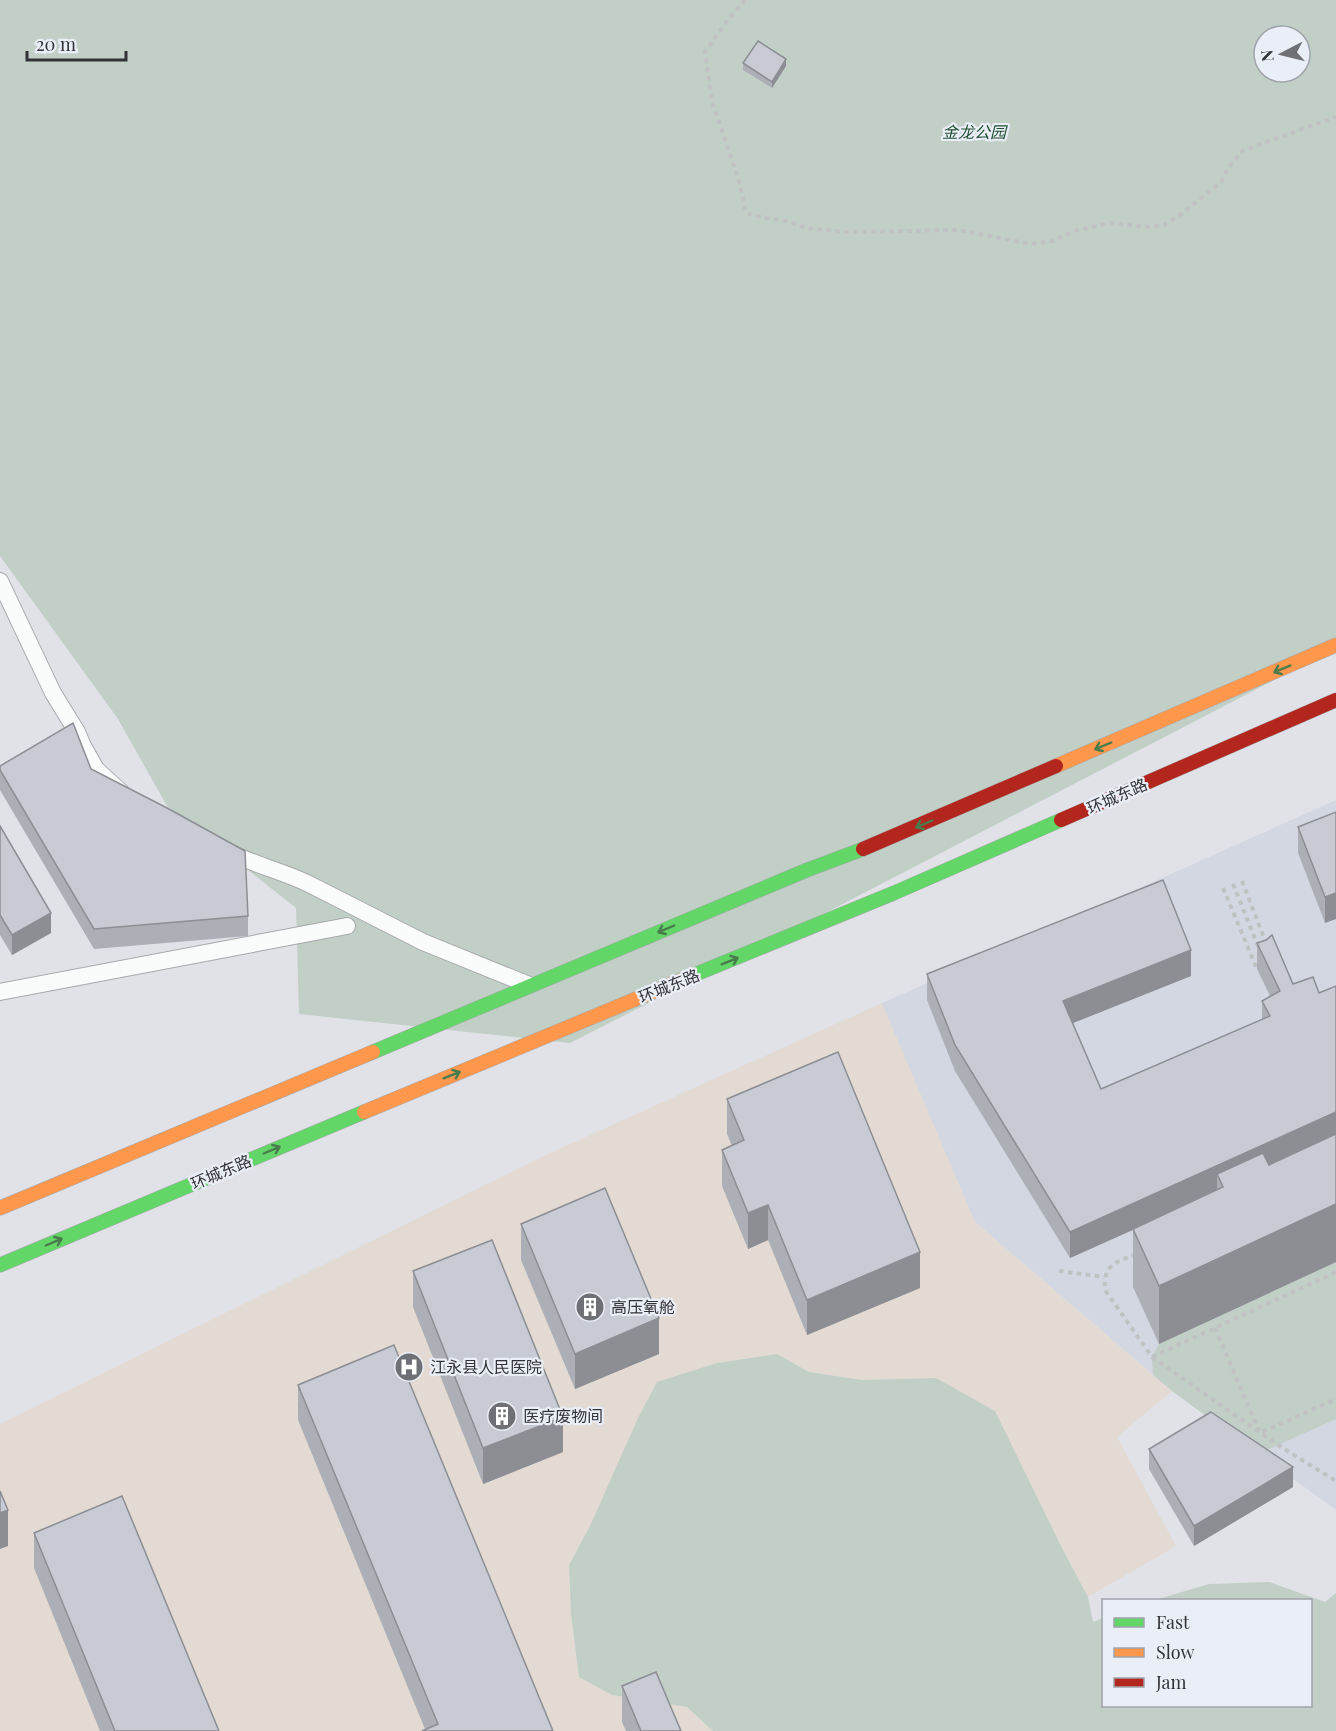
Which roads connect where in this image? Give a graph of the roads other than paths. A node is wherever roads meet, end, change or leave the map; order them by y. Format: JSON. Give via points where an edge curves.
{"nodes":[{"id":1,"x":0,"y":581,"type":"edge"},
{"id":2,"x":1336,"y":645,"type":"edge"},
{"id":3,"x":1336,"y":700,"type":"edge"},
{"id":4,"x":131,"y":799,"type":"edge"},
{"id":5,"x":214,"y":844,"type":"edge"},
{"id":6,"x":347,"y":926,"type":"dead end"},
{"id":7,"x":530,"y":985,"type":"junction"},
{"id":8,"x":0,"y":992,"type":"edge"},
{"id":9,"x":0,"y":1208,"type":"edge"},
{"id":10,"x":0,"y":1264,"type":"edge"}],
"edges":[{"from":1,"to":4,"type":"lane","via":[[53,693],[96,770]]},
{"from":2,"to":7,"type":"main road","one_way":true,"via":[[880,843]]},
{"from":10,"to":3,"type":"main road","name":"环城东路","one_way":true,"via":[[894,893]]},
{"from":5,"to":7,"type":"lane","via":[[255,865],[309,884],[423,942]]},
{"from":6,"to":8,"type":"lane"},
{"from":7,"to":9,"type":"main road"}]}
